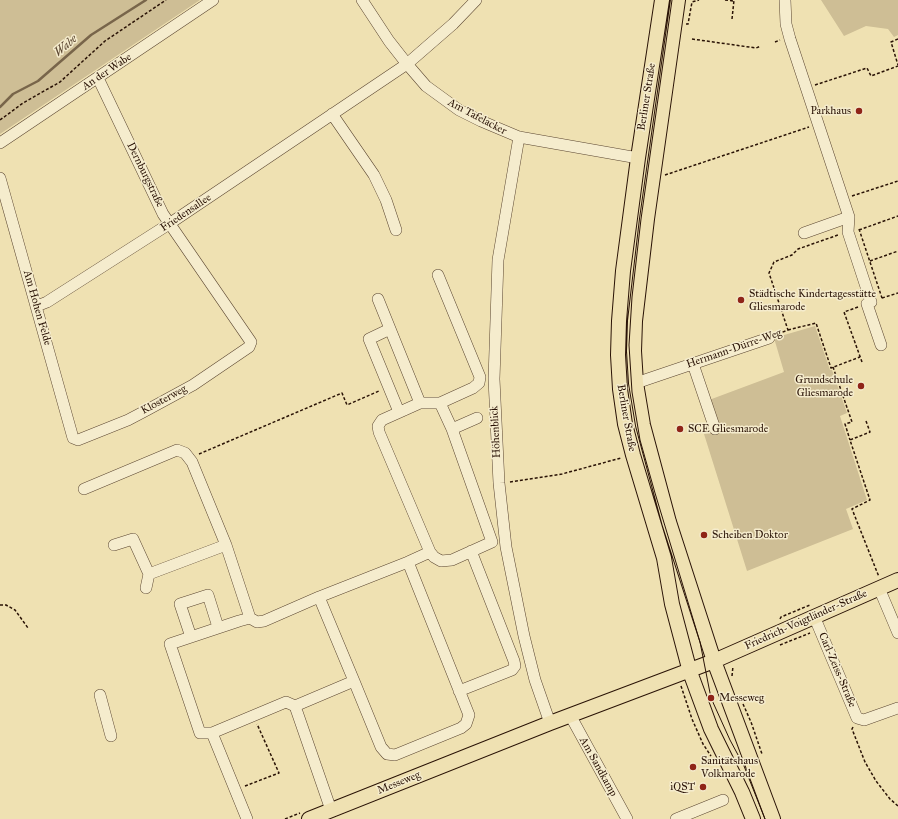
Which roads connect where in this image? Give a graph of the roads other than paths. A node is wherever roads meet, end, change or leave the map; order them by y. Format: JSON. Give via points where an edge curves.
{"nodes":[{"id":1,"x":213,"y":0,"type":"edge"},
{"id":2,"x":362,"y":0,"type":"edge"},
{"id":3,"x":476,"y":0,"type":"edge"},
{"id":4,"x":662,"y":0,"type":"edge"},
{"id":5,"x":678,"y":0,"type":"edge"},
{"id":6,"x":785,"y":0,"type":"edge"},
{"id":7,"x":407,"y":64,"type":"junction"},
{"id":8,"x":98,"y":78,"type":"junction"},
{"id":9,"x":332,"y":114,"type":"junction"},
{"id":10,"x":518,"y":137,"type":"junction"},
{"id":11,"x":0,"y":143,"type":"edge"},
{"id":12,"x":638,"y":158,"type":"junction"},
{"id":13,"x":0,"y":178,"type":"edge"},
{"id":14,"x":849,"y":217,"type":"junction"},
{"id":15,"x":170,"y":224,"type":"junction"},
{"id":16,"x":396,"y":230,"type":"dead end"},
{"id":17,"x":804,"y":233,"type":"dead end"},
{"id":18,"x":438,"y":275,"type":"dead end"},
{"id":19,"x":378,"y":299,"type":"dead end"},
{"id":20,"x":37,"y":306,"type":"junction"},
{"id":21,"x":390,"y":329,"type":"junction"},
{"id":22,"x":769,"y":338,"type":"road end"},
{"id":23,"x":881,"y":345,"type":"dead end"},
{"id":24,"x":249,"y":347,"type":"joint"},
{"id":25,"x":693,"y":364,"type":"junction"},
{"id":26,"x":636,"y":383,"type":"junction"},
{"id":27,"x":420,"y":403,"type":"junction"},
{"id":28,"x":440,"y":403,"type":"junction"},
{"id":29,"x":399,"y":412,"type":"junction"},
{"id":30,"x":477,"y":418,"type":"dead end"},
{"id":31,"x":452,"y":429,"type":"junction"},
{"id":32,"x":715,"y":429,"type":"dead end"},
{"id":33,"x":73,"y":438,"type":"joint"},
{"id":34,"x":84,"y":489,"type":"dead end"},
{"id":35,"x":114,"y":545,"type":"dead end"},
{"id":36,"x":226,"y":545,"type":"junction"},
{"id":37,"x":471,"y":551,"type":"junction"},
{"id":38,"x":430,"y":552,"type":"junction"},
{"id":39,"x":408,"y":562,"type":"junction"},
{"id":40,"x":149,"y":574,"type":"junction"},
{"id":41,"x":898,"y":580,"type":"edge"},
{"id":42,"x":880,"y":584,"type":"junction"},
{"id":43,"x":146,"y":588,"type":"dead end"},
{"id":44,"x":319,"y":597,"type":"junction"},
{"id":45,"x":814,"y":616,"type":"junction"},
{"id":46,"x":250,"y":618,"type":"junction"},
{"id":47,"x":218,"y":627,"type":"junction"},
{"id":48,"x":898,"y":633,"type":"edge"},
{"id":49,"x":191,"y":637,"type":"junction"},
{"id":50,"x":714,"y":660,"type":"junction"},
{"id":51,"x":689,"y":670,"type":"junction"},
{"id":52,"x":354,"y":681,"type":"junction"},
{"id":53,"x":459,"y":690,"type":"junction"},
{"id":54,"x":100,"y":695,"type":"dead end"},
{"id":55,"x":295,"y":706,"type":"junction"},
{"id":56,"x":898,"y":708,"type":"edge"},
{"id":57,"x":570,"y":715,"type":"junction"},
{"id":58,"x":550,"y":723,"type":"junction"},
{"id":59,"x":212,"y":733,"type":"junction"},
{"id":60,"x":111,"y":736,"type":"dead end"},
{"id":61,"x":723,"y":800,"type":"dead end"},
{"id":62,"x":331,"y":810,"type":"junction"},
{"id":63,"x":247,"y":819,"type":"edge"},
{"id":64,"x":309,"y":819,"type":"edge"},
{"id":65,"x":626,"y":819,"type":"edge"},
{"id":66,"x":676,"y":819,"type":"edge"},
{"id":67,"x":753,"y":819,"type":"edge"},
{"id":68,"x":773,"y":819,"type":"edge"}],
"edges":[{"from":1,"to":8,"type":"street","name":"An der Wabe"},
{"from":2,"to":7,"type":"street","name":"Am Tafelacker"},
{"from":3,"to":7,"type":"street","name":"Friedensallee"},
{"from":4,"to":12,"type":"main road","name":"Berliner Straße"},
{"from":5,"to":26,"type":"main road","name":"Berliner Straße","via":[[635,320]]},
{"from":6,"to":14,"type":"street","via":[[786,24]]},
{"from":7,"to":9,"type":"street","name":"Friedensallee"},
{"from":7,"to":10,"type":"street","name":"Am Tafelacker","via":[[426,86],[459,110]]},
{"from":8,"to":11,"type":"street","name":"An der Wabe"},
{"from":8,"to":15,"type":"street","name":"Dernburgstraße"},
{"from":9,"to":15,"type":"street","name":"Friedensallee"},
{"from":9,"to":16,"type":"street","via":[[374,174]]},
{"from":10,"to":12,"type":"street","name":"Am Tafelacker"},
{"from":10,"to":58,"type":"street","name":"Höhenblick","via":[[498,260],[494,379],[499,483],[506,548],[524,636],[535,680]]},
{"from":12,"to":51,"type":"main road","name":"Berliner Straße","via":[[619,321],[620,389],[633,455],[664,558],[672,604]]},
{"from":13,"to":20,"type":"street","name":"Am Hohen Felde"},
{"from":14,"to":17,"type":"street"},
{"from":14,"to":23,"type":"street","via":[[848,232]]},
{"from":15,"to":20,"type":"street","name":"Friedensallee"},
{"from":15,"to":24,"type":"street","name":"Dernburgstraße","via":[[251,342]]},
{"from":18,"to":28,"type":"street","via":[[480,378],[479,383],[473,388]]},
{"from":19,"to":21,"type":"street"},
{"from":20,"to":33,"type":"street","name":"Am Hohen Felde"},
{"from":21,"to":27,"type":"street"},
{"from":21,"to":29,"type":"street","via":[[369,339]]},
{"from":22,"to":25,"type":"street","name":"Hermann-Dürre-Weg"},
{"from":24,"to":33,"type":"street","name":"Klosterweg","via":[[193,385],[128,420],[78,440]]},
{"from":25,"to":26,"type":"street","name":"Hermann-Dürre-Weg"},
{"from":25,"to":32,"type":"street"},
{"from":26,"to":50,"type":"main road","name":"Berliner Straße","via":[[643,425],[669,522]]},
{"from":27,"to":28,"type":"street"},
{"from":27,"to":29,"type":"street"},
{"from":28,"to":31,"type":"street"},
{"from":29,"to":38,"type":"street","via":[[382,420],[378,426],[379,432]]},
{"from":30,"to":31,"type":"street"},
{"from":31,"to":37,"type":"street","via":[[492,542]]},
{"from":34,"to":36,"type":"street","via":[[177,450],[185,453],[190,458]]},
{"from":35,"to":40,"type":"street","via":[[133,538]]},
{"from":36,"to":40,"type":"street"},
{"from":36,"to":46,"type":"street"},
{"from":37,"to":38,"type":"street","via":[[452,560],[441,561]]},
{"from":37,"to":53,"type":"street","via":[[515,666],[512,670]]},
{"from":38,"to":39,"type":"street"},
{"from":39,"to":44,"type":"street"},
{"from":39,"to":53,"type":"street"},
{"from":40,"to":43,"type":"street"},
{"from":41,"to":42,"type":"main road","name":"Friedrich-Voigtländer-Straße"},
{"from":42,"to":45,"type":"main road","name":"Friedrich-Voigtländer-Straße"},
{"from":42,"to":48,"type":"street"},
{"from":44,"to":46,"type":"street","via":[[264,621],[257,622]]},
{"from":44,"to":52,"type":"street"},
{"from":45,"to":50,"type":"main road","name":"Friedrich-Voigtländer-Straße"},
{"from":45,"to":56,"type":"street","name":"Carl-Zeiss-Straße","via":[[857,718],[864,720]]},
{"from":46,"to":47,"type":"street"},
{"from":47,"to":49,"type":"street"},
{"from":47,"to":49,"type":"street","via":[[208,595],[180,604]]},
{"from":49,"to":59,"type":"street","via":[[170,644],[200,732]]},
{"from":50,"to":51,"type":"main road","name":"Messeweg"},
{"from":50,"to":68,"type":"main road","name":"Berliner Straße"},
{"from":51,"to":57,"type":"main road","name":"Messeweg"},
{"from":51,"to":67,"type":"main road","name":"Berliner Straße","via":[[711,729]]},
{"from":52,"to":53,"type":"street","via":[[381,747],[387,754],[395,755],[466,724],[469,715]]},
{"from":52,"to":55,"type":"street"},
{"from":54,"to":60,"type":"street"},
{"from":55,"to":59,"type":"street","via":[[286,702]]},
{"from":55,"to":62,"type":"street"},
{"from":57,"to":58,"type":"main road","name":"Messeweg"},
{"from":57,"to":65,"type":"street","name":"Am Sandkamp"},
{"from":58,"to":62,"type":"main road","name":"Messeweg"},
{"from":59,"to":63,"type":"street"},
{"from":61,"to":66,"type":"street"},
{"from":62,"to":64,"type":"main road","name":"Messeweg"}]}
